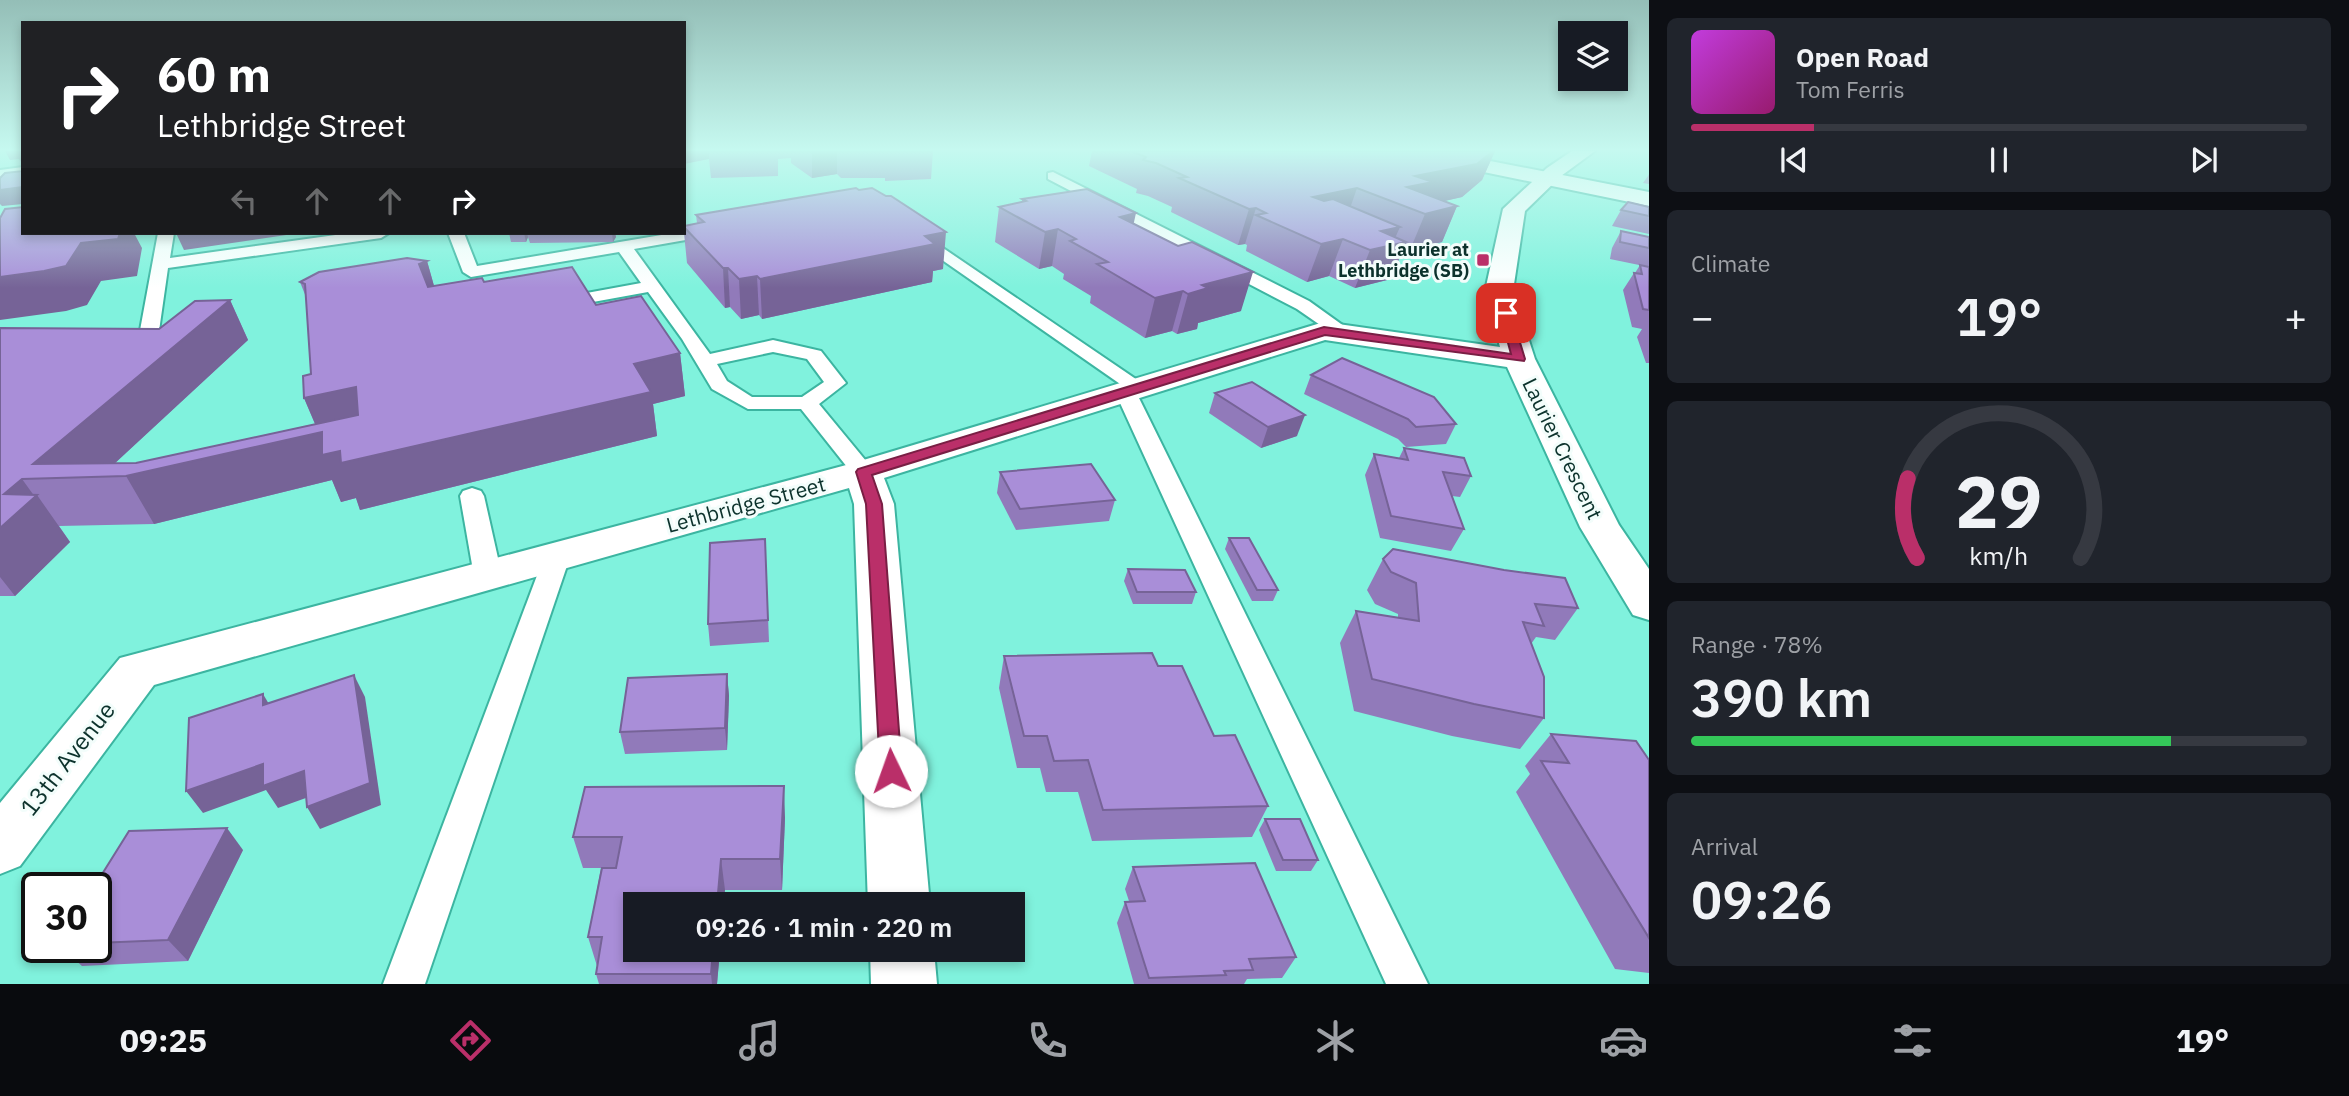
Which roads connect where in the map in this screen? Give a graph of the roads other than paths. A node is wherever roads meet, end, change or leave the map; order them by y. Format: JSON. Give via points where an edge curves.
{"nodes":[{"id":1,"x":1094,"y":197,"type":"edge"},
{"id":2,"x":1526,"y":197,"type":"edge"},
{"id":3,"x":901,"y":224,"type":"edge"},
{"id":4,"x":726,"y":229,"type":"edge"},
{"id":5,"x":166,"y":235,"type":"edge"},
{"id":6,"x":367,"y":235,"type":"edge"},
{"id":7,"x":456,"y":235,"type":"edge"},
{"id":8,"x":623,"y":246,"type":"junction"},
{"id":9,"x":161,"y":264,"type":"junction"},
{"id":10,"x":652,"y":286,"type":"junction"},
{"id":11,"x":536,"y":307,"type":"edge"},
{"id":12,"x":1346,"y":334,"type":"junction"},
{"id":13,"x":146,"y":352,"type":"edge"},
{"id":14,"x":1519,"y":359,"type":"junction"},
{"id":15,"x":704,"y":361,"type":"junction"},
{"id":16,"x":1132,"y":390,"type":"junction"},
{"id":17,"x":807,"y":403,"type":"junction"},
{"id":18,"x":863,"y":472,"type":"junction"},
{"id":19,"x":472,"y":496,"type":"dead end"},
{"id":20,"x":557,"y":557,"type":"junction"},
{"id":21,"x":488,"y":576,"type":"junction"},
{"id":22,"x":1649,"y":604,"type":"edge"},
{"id":23,"x":136,"y":671,"type":"joint"},
{"id":24,"x":0,"y":847,"type":"edge"},
{"id":25,"x":898,"y":892,"type":"edge"},
{"id":26,"x":903,"y":962,"type":"edge"},
{"id":27,"x":404,"y":984,"type":"edge"},
{"id":28,"x":904,"y":984,"type":"edge"},
{"id":29,"x":1408,"y":984,"type":"edge"}],
"edges":[{"from":1,"to":12,"type":"lane","via":[[1303,305]]},
{"from":2,"to":14,"type":"street","name":"Laurier Crescent","via":[[1514,209],[1499,291]]},
{"from":3,"to":16,"type":"lane"},
{"from":4,"to":8,"type":"lane"},
{"from":5,"to":9,"type":"lane"},
{"from":6,"to":9,"type":"lane"},
{"from":7,"to":8,"type":"lane","via":[[464,276]]},
{"from":8,"to":10,"type":"lane"},
{"from":9,"to":13,"type":"lane"},
{"from":10,"to":11,"type":"lane"},
{"from":10,"to":15,"type":"lane"},
{"from":12,"to":14,"type":"street","name":"Lethbridge Street"},
{"from":12,"to":16,"type":"street","name":"Lethbridge Street","via":[[1324,331]]},
{"from":14,"to":22,"type":"street","name":"Laurier Crescent","via":[[1600,527]]},
{"from":15,"to":17,"type":"lane","via":[[719,385],[748,403]]},
{"from":15,"to":17,"type":"lane","via":[[773,346],[814,355],[836,383]]},
{"from":16,"to":18,"type":"street","name":"Lethbridge Street"},
{"from":16,"to":29,"type":"lane"},
{"from":17,"to":18,"type":"lane"},
{"from":18,"to":20,"type":"street","name":"Lethbridge Street"},
{"from":18,"to":25,"type":"street","via":[[874,504]]},
{"from":19,"to":21,"type":"lane"},
{"from":20,"to":21,"type":"street","name":"Lethbridge Street"},
{"from":20,"to":27,"type":"lane"},
{"from":21,"to":23,"type":"street","name":"Lethbridge Street"},
{"from":23,"to":24,"type":"street","name":"13th Avenue"},
{"from":26,"to":28,"type":"street"}]}
